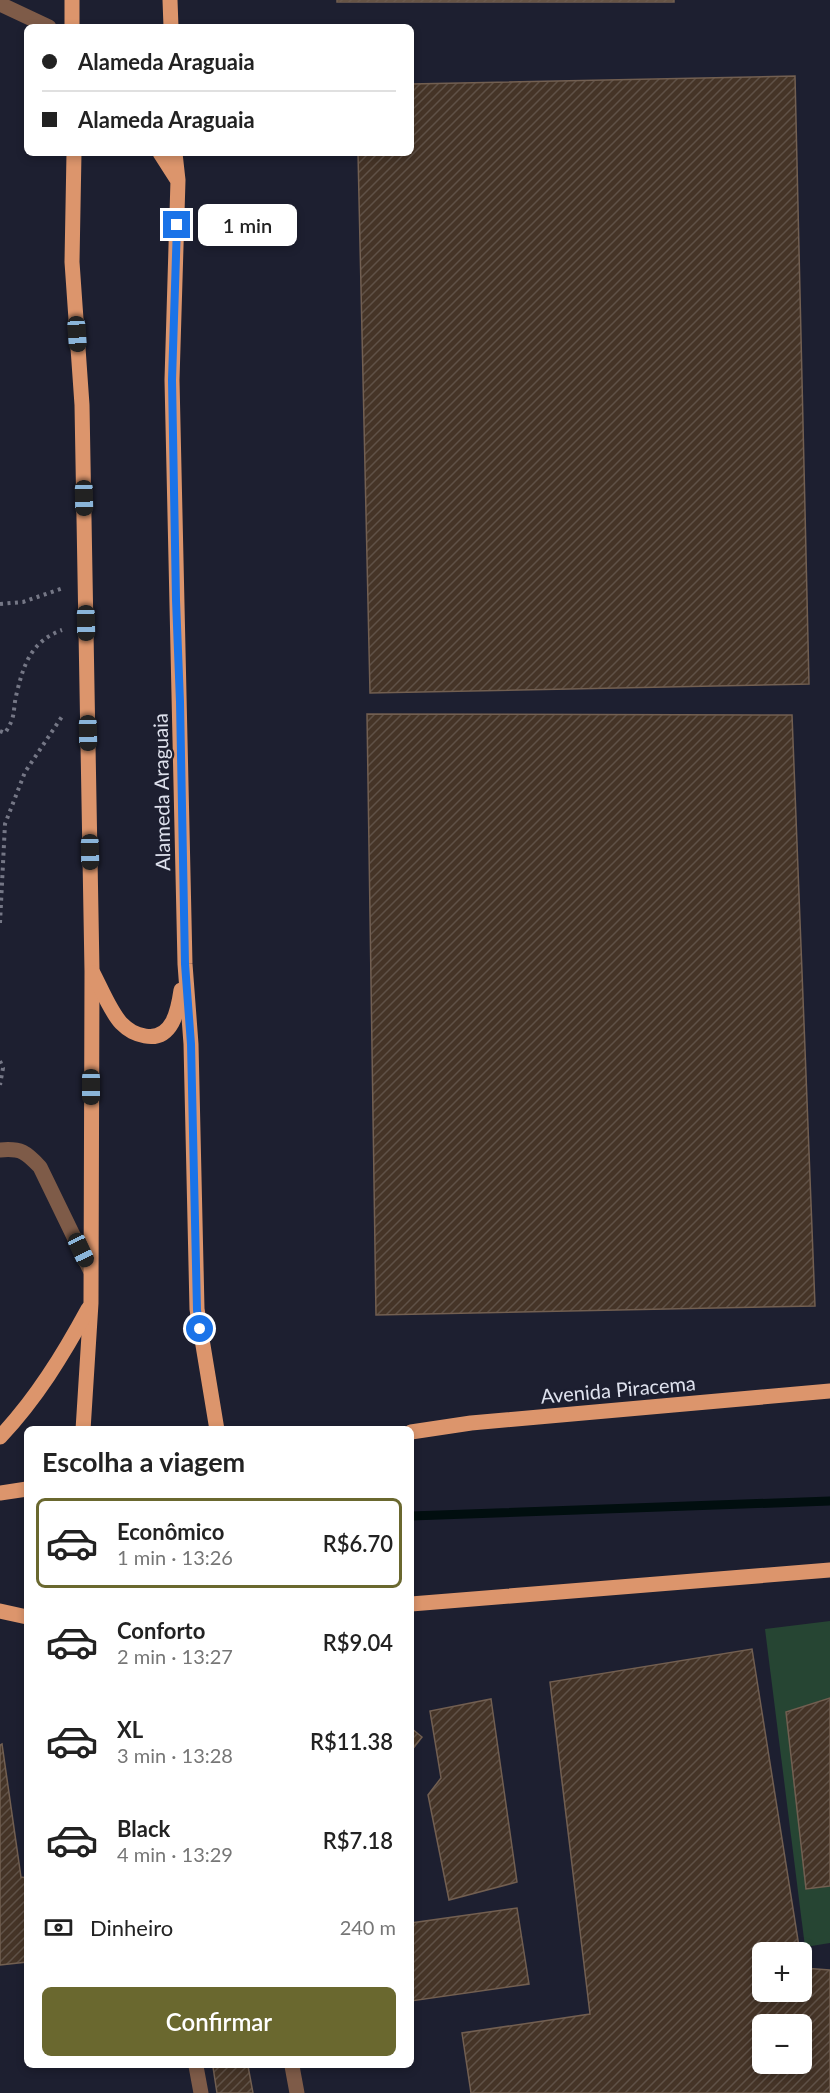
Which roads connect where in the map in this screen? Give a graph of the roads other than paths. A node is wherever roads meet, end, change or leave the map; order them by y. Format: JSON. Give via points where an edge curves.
{"nodes":[{"id":1,"x":170,"y":0,"type":"edge"},
{"id":2,"x":0,"y":4,"type":"edge"},
{"id":3,"x":72,"y":4,"type":"edge"},
{"id":4,"x":43,"y":24,"type":"edge"},
{"id":5,"x":72,"y":24,"type":"edge"},
{"id":6,"x":78,"y":24,"type":"edge"},
{"id":7,"x":171,"y":24,"type":"edge"},
{"id":8,"x":74,"y":156,"type":"edge"},
{"id":9,"x":85,"y":156,"type":"edge"},
{"id":10,"x":162,"y":156,"type":"edge"},
{"id":11,"x":175,"y":156,"type":"edge"},
{"id":12,"x":74,"y":173,"type":"junction"},
{"id":13,"x":178,"y":180,"type":"junction"},
{"id":14,"x":185,"y":964,"type":"junction"},
{"id":15,"x":92,"y":971,"type":"junction"},
{"id":16,"x":0,"y":1150,"type":"edge"},
{"id":17,"x":90,"y":1270,"type":"junction"},
{"id":18,"x":91,"y":1303,"type":"junction"},
{"id":19,"x":830,"y":1391,"type":"edge"},
{"id":20,"x":83,"y":1426,"type":"edge"},
{"id":21,"x":215,"y":1426,"type":"edge"},
{"id":22,"x":414,"y":1432,"type":"edge"},
{"id":23,"x":0,"y":1437,"type":"edge"},
{"id":24,"x":24,"y":1489,"type":"edge"},
{"id":25,"x":0,"y":1493,"type":"edge"},
{"id":26,"x":830,"y":1570,"type":"edge"},
{"id":27,"x":414,"y":1604,"type":"edge"},
{"id":28,"x":0,"y":1611,"type":"edge"},
{"id":29,"x":24,"y":1616,"type":"edge"},
{"id":30,"x":196,"y":2068,"type":"edge"},
{"id":31,"x":292,"y":2068,"type":"edge"},
{"id":32,"x":201,"y":2093,"type":"edge"},
{"id":33,"x":297,"y":2093,"type":"edge"}],
"edges":[{"from":1,"to":7,"type":"main road"},
{"from":2,"to":4,"type":"street"},
{"from":3,"to":5,"type":"main road"},
{"from":3,"to":6,"type":"main road"},
{"from":8,"to":12,"type":"main road"},
{"from":9,"to":12,"type":"main road"},
{"from":10,"to":13,"type":"main road"},
{"from":11,"to":13,"type":"main road","name":"Alameda Araguaia"},
{"from":12,"to":15,"type":"main road","via":[[72,262],[82,405]]},
{"from":13,"to":14,"type":"main road","name":"Alameda Araguaia","via":[[172,380]]},
{"from":14,"to":15,"type":"main road","via":[[174,1020],[154,1038],[134,1034],[119,1022]]},
{"from":14,"to":21,"type":"main road","name":"Alameda Araguaia","via":[[191,1044],[197,1310]]},
{"from":15,"to":17,"type":"main road"},
{"from":16,"to":17,"type":"street","via":[[15,1149],[28,1154],[40,1167]]},
{"from":17,"to":18,"type":"main road"},
{"from":18,"to":20,"type":"main road"},
{"from":18,"to":23,"type":"main road","via":[[28,1407]]},
{"from":19,"to":22,"type":"main road","name":"Avenida Piracema"},
{"from":24,"to":25,"type":"main road"},
{"from":26,"to":27,"type":"main road"},
{"from":28,"to":29,"type":"main road"},
{"from":30,"to":32,"type":"street"},
{"from":31,"to":33,"type":"street"}]}
